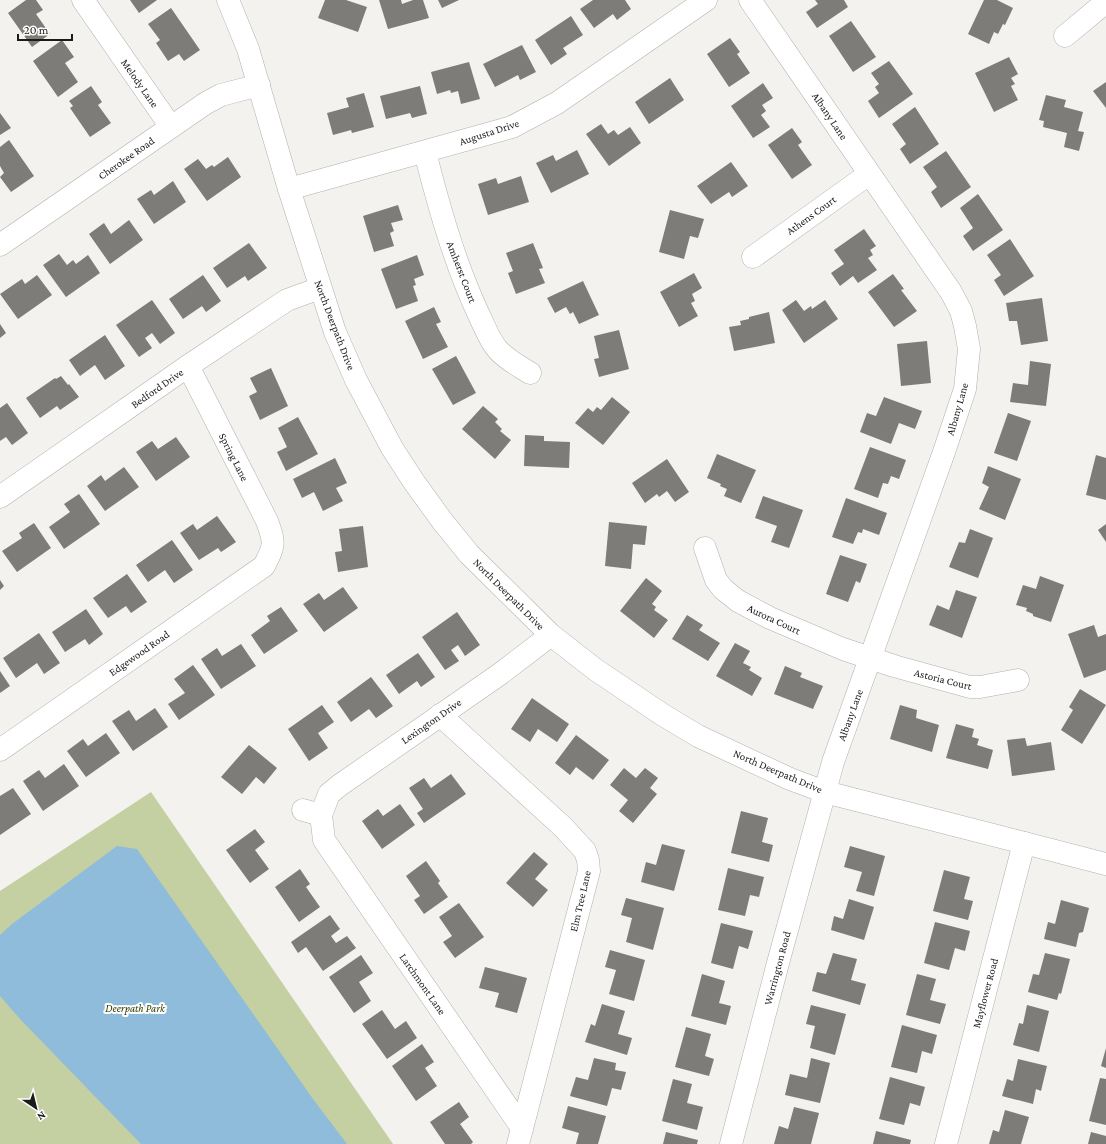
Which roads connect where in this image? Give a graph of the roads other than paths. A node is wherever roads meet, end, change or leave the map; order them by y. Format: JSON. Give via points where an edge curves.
{"nodes":[{"id":1,"x":83,"y":0,"type":"edge"},
{"id":2,"x":228,"y":0,"type":"edge"},
{"id":3,"x":706,"y":0,"type":"edge"},
{"id":4,"x":750,"y":0,"type":"edge"},
{"id":5,"x":1106,"y":2,"type":"edge"},
{"id":6,"x":1065,"y":36,"type":"dead end"},
{"id":7,"x":259,"y":85,"type":"junction"},
{"id":8,"x":171,"y":127,"type":"junction"},
{"id":9,"x":425,"y":152,"type":"junction"},
{"id":10,"x":869,"y":174,"type":"junction"},
{"id":11,"x":289,"y":189,"type":"junction"},
{"id":12,"x":0,"y":245,"type":"edge"},
{"id":13,"x":753,"y":257,"type":"dead end"},
{"id":14,"x":320,"y":288,"type":"junction"},
{"id":15,"x":188,"y":366,"type":"junction"},
{"id":16,"x":530,"y":373,"type":"dead end"},
{"id":17,"x":0,"y":497,"type":"edge"},
{"id":18,"x":705,"y":548,"type":"dead end"},
{"id":19,"x":273,"y":550,"type":"joint"},
{"id":20,"x":551,"y":635,"type":"junction"},
{"id":21,"x":871,"y":657,"type":"junction"},
{"id":22,"x":1018,"y":680,"type":"dead end"},
{"id":23,"x":440,"y":715,"type":"junction"},
{"id":24,"x":0,"y":750,"type":"edge"},
{"id":25,"x":825,"y":792,"type":"junction"},
{"id":26,"x":324,"y":840,"type":"joint"},
{"id":27,"x":1024,"y":843,"type":"junction"},
{"id":28,"x":1106,"y":864,"type":"edge"},
{"id":29,"x":520,"y":1136,"type":"edge"},
{"id":30,"x":731,"y":1144,"type":"edge"},
{"id":31,"x":946,"y":1144,"type":"edge"}],
"edges":[{"from":1,"to":8,"type":"street","name":"Melody Lane"},
{"from":2,"to":7,"type":"street","name":"North Deerpath Drive","via":[[248,49]]},
{"from":3,"to":9,"type":"street","name":"Augusta Drive","via":[[557,104],[512,127]]},
{"from":4,"to":10,"type":"street","name":"Albany Lane"},
{"from":5,"to":6,"type":"street"},
{"from":7,"to":8,"type":"street","name":"Cherokee Road","via":[[221,95]]},
{"from":7,"to":11,"type":"street","name":"North Deerpath Drive"},
{"from":8,"to":12,"type":"street","name":"Cherokee Road"},
{"from":9,"to":11,"type":"street","name":"Augusta Drive"},
{"from":9,"to":16,"type":"street","name":"Amherst Court","via":[[443,222],[462,278],[486,332],[498,350]]},
{"from":10,"to":13,"type":"street","name":"Athens Court"},
{"from":10,"to":21,"type":"street","name":"Albany Lane","via":[[951,292],[961,311],[969,349],[965,389]]},
{"from":11,"to":14,"type":"street","name":"North Deerpath Drive"},
{"from":14,"to":15,"type":"street","name":"Bedford Drive","via":[[287,300]]},
{"from":14,"to":20,"type":"street","name":"North Deerpath Drive","via":[[335,332],[356,380],[392,448],[414,482],[469,554]]},
{"from":15,"to":17,"type":"street","name":"Bedford Drive"},
{"from":15,"to":19,"type":"street","name":"Spring Lane","via":[[267,521],[274,539]]},
{"from":18,"to":21,"type":"street","name":"Aurora Court","via":[[716,580],[738,601],[777,622]]},
{"from":19,"to":24,"type":"street","name":"Edgewood Road","via":[[264,566]]},
{"from":20,"to":23,"type":"street","name":"Lexington Drive"},
{"from":20,"to":25,"type":"street","name":"North Deerpath Drive","via":[[596,670],[692,732],[790,779]]},
{"from":21,"to":22,"type":"street","name":"Astoria Court","via":[[970,687]]},
{"from":21,"to":25,"type":"street","name":"Albany Lane","via":[[833,762]]},
{"from":23,"to":26,"type":"street","name":"Lexington Drive","via":[[340,785],[312,812]]},
{"from":23,"to":29,"type":"street","name":"Elm Tree Lane","via":[[563,826],[585,851],[588,860],[588,871]]},
{"from":25,"to":27,"type":"street","name":"North Deerpath Drive"},
{"from":25,"to":30,"type":"street","name":"Warrington Road"},
{"from":26,"to":29,"type":"street","name":"Larchmont Lane"},
{"from":27,"to":28,"type":"street","name":"North Deerpath Drive"},
{"from":27,"to":31,"type":"street","name":"Mayflower Road"}]}
